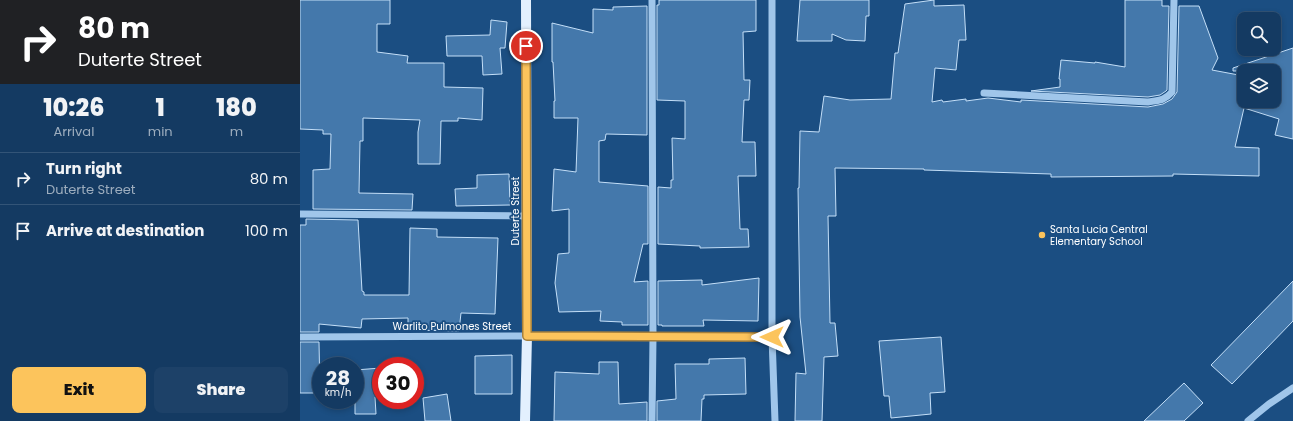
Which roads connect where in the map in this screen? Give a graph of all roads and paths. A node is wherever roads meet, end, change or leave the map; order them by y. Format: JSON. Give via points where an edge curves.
{"nodes":[{"id":1,"x":526,"y":0,"type":"edge"},
{"id":2,"x":652,"y":0,"type":"edge"},
{"id":3,"x":772,"y":0,"type":"edge"},
{"id":4,"x":1174,"y":0,"type":"edge"},
{"id":5,"x":984,"y":93,"type":"dead end"},
{"id":6,"x":300,"y":214,"type":"edge"},
{"id":7,"x":527,"y":216,"type":"junction"},
{"id":8,"x":527,"y":336,"type":"junction"},
{"id":9,"x":653,"y":336,"type":"junction"},
{"id":10,"x":300,"y":337,"type":"edge"},
{"id":11,"x":772,"y":337,"type":"junction"},
{"id":12,"x":1293,"y":388,"type":"edge"},
{"id":13,"x":525,"y":421,"type":"edge"},
{"id":14,"x":652,"y":421,"type":"edge"},
{"id":15,"x":774,"y":421,"type":"edge"},
{"id":16,"x":1248,"y":421,"type":"edge"}],
"edges":[{"from":1,"to":7,"type":"main road","name":"Duterte Street"},
{"from":2,"to":9,"type":"street"},
{"from":3,"to":11,"type":"street"},
{"from":4,"to":5,"type":"street","via":[[1172,92],[1167,98],[1148,102]]},
{"from":6,"to":7,"type":"street"},
{"from":7,"to":8,"type":"main road","name":"Duterte Street"},
{"from":8,"to":9,"type":"street","name":"Warlito Pulmones Street"},
{"from":8,"to":10,"type":"street","name":"Warlito Pulmones Street"},
{"from":8,"to":13,"type":"main road","name":"Duterte Street"},
{"from":9,"to":11,"type":"street","name":"Warlito Pulmones Street"},
{"from":9,"to":14,"type":"street"},
{"from":11,"to":15,"type":"street"},
{"from":12,"to":16,"type":"street"}]}
